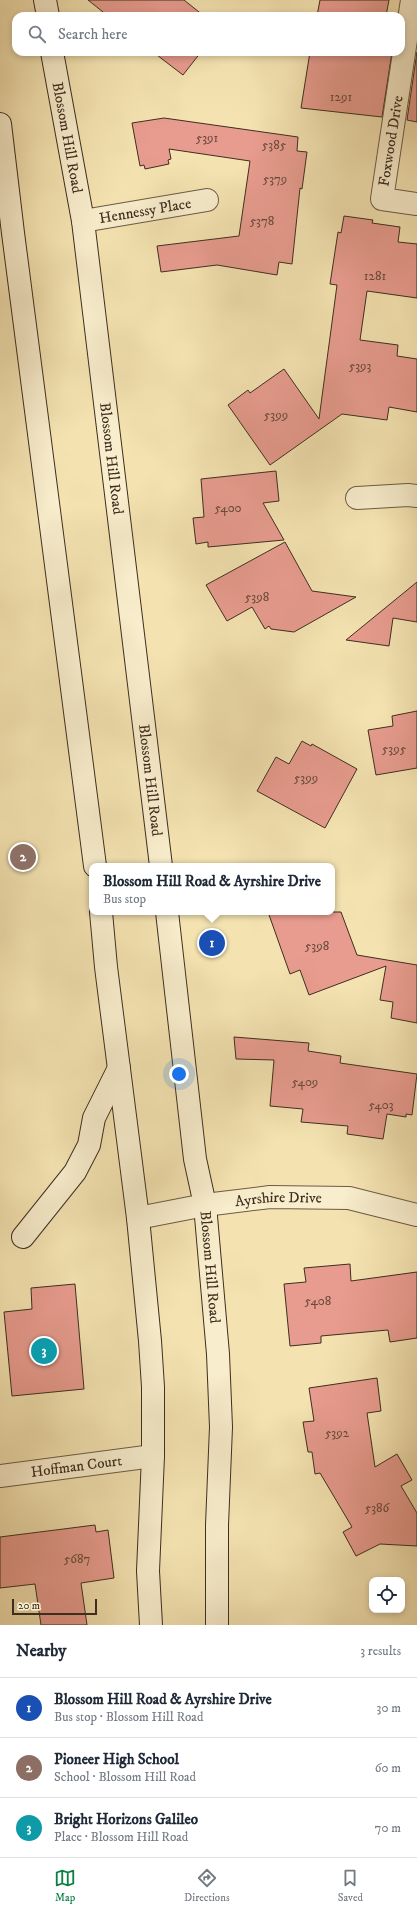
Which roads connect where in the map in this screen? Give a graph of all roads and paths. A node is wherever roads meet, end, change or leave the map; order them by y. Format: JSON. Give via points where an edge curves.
{"nodes":[{"id":1,"x":46,"y":0,"type":"edge"},
{"id":2,"x":412,"y":0,"type":"edge"},
{"id":3,"x":48,"y":12,"type":"edge"},
{"id":4,"x":405,"y":46,"type":"edge"},
{"id":5,"x":53,"y":56,"type":"edge"},
{"id":6,"x":404,"y":56,"type":"edge"},
{"id":7,"x":0,"y":124,"type":"edge"},
{"id":8,"x":207,"y":200,"type":"dead end"},
{"id":9,"x":417,"y":204,"type":"edge"},
{"id":10,"x":82,"y":221,"type":"junction"},
{"id":11,"x":6,"y":234,"type":"edge"},
{"id":12,"x":417,"y":496,"type":"edge"},
{"id":13,"x":357,"y":498,"type":"dead end"},
{"id":14,"x":95,"y":863,"type":"edge"},
{"id":15,"x":161,"y":863,"type":"edge"},
{"id":16,"x":101,"y":915,"type":"edge"},
{"id":17,"x":166,"y":915,"type":"edge"},
{"id":18,"x":119,"y":1068,"type":"junction"},
{"id":19,"x":205,"y":1205,"type":"junction"},
{"id":20,"x":417,"y":1215,"type":"edge"},
{"id":21,"x":138,"y":1218,"type":"junction"},
{"id":22,"x":23,"y":1237,"type":"dead end"},
{"id":23,"x":153,"y":1456,"type":"junction"},
{"id":24,"x":0,"y":1476,"type":"edge"},
{"id":25,"x":151,"y":1625,"type":"edge"},
{"id":26,"x":217,"y":1625,"type":"edge"}],
"edges":[{"from":1,"to":3,"type":"main road"},
{"from":2,"to":4,"type":"main road","name":"Foxwood Drive"},
{"from":5,"to":10,"type":"main road","name":"Blossom Hill Road"},
{"from":6,"to":9,"type":"main road","name":"Foxwood Drive","via":[[382,199]]},
{"from":7,"to":11,"type":"main road"},
{"from":8,"to":10,"type":"main road","name":"Hennessy Place"},
{"from":10,"to":15,"type":"main road","name":"Blossom Hill Road"},
{"from":11,"to":14,"type":"main road"},
{"from":12,"to":13,"type":"main road"},
{"from":16,"to":18,"type":"main road"},
{"from":17,"to":19,"type":"main road","name":"Blossom Hill Road","via":[[195,1159]]},
{"from":18,"to":21,"type":"main road"},
{"from":18,"to":22,"type":"main road","via":[[94,1118],[89,1145],[75,1172]]},
{"from":19,"to":20,"type":"main road","name":"Ayrshire Drive","via":[[270,1197],[349,1198]]},
{"from":19,"to":21,"type":"main road","name":"Ayrshire Drive"},
{"from":19,"to":26,"type":"main road","name":"Blossom Hill Road","via":[[218,1354],[221,1427],[217,1525]]},
{"from":21,"to":23,"type":"main road","via":[[153,1387]]},
{"from":23,"to":24,"type":"main road","name":"Hoffman Court"},
{"from":23,"to":25,"type":"main road","via":[[148,1571]]}]}
